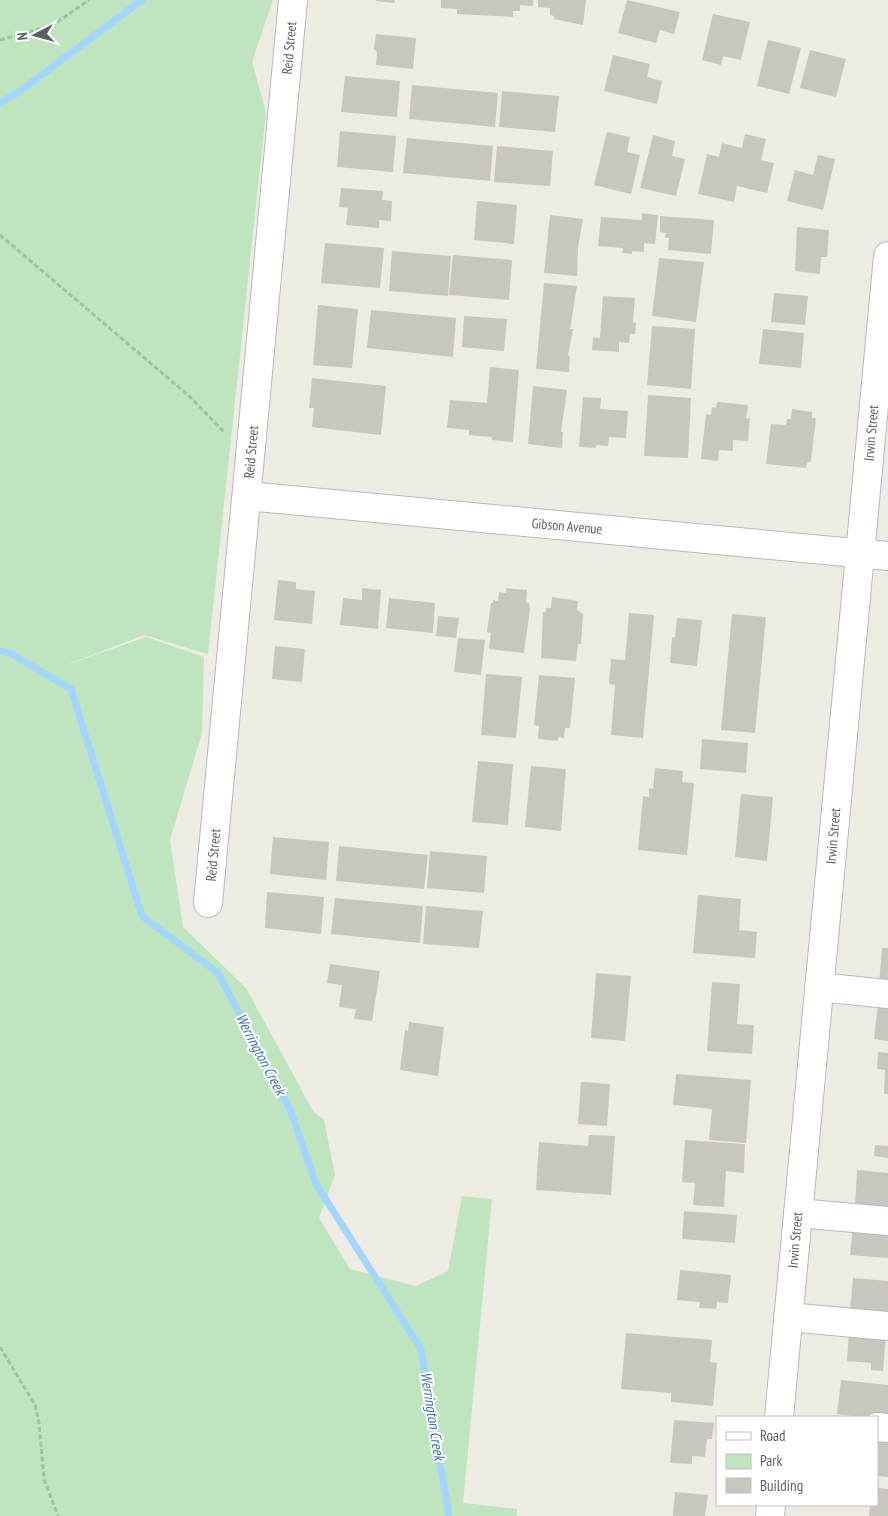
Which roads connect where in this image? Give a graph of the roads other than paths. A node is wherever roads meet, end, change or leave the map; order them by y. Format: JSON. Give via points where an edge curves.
{"nodes":[{"id":1,"x":293,"y":0,"type":"edge"},
{"id":2,"x":888,"y":256,"type":"edge"},
{"id":3,"x":247,"y":496,"type":"junction"},
{"id":4,"x":860,"y":553,"type":"junction"},
{"id":5,"x":888,"y":556,"type":"edge"},
{"id":6,"x":208,"y":903,"type":"dead end"},
{"id":7,"x":819,"y":988,"type":"junction"},
{"id":8,"x":888,"y":994,"type":"edge"},
{"id":9,"x":798,"y":1213,"type":"junction"},
{"id":10,"x":888,"y":1221,"type":"edge"},
{"id":11,"x":788,"y":1317,"type":"junction"},
{"id":12,"x":888,"y":1326,"type":"edge"},
{"id":13,"x":779,"y":1416,"type":"edge"}],
"edges":[{"from":1,"to":3,"type":"street","name":"Reid Street"},
{"from":2,"to":4,"type":"street","name":"Irwin Street"},
{"from":3,"to":4,"type":"street","name":"Gibson Avenue"},
{"from":3,"to":6,"type":"street","name":"Reid Street"},
{"from":4,"to":5,"type":"street","name":"Gibson Avenue"},
{"from":4,"to":7,"type":"street","name":"Irwin Street"},
{"from":7,"to":8,"type":"street"},
{"from":7,"to":9,"type":"street","name":"Irwin Street"},
{"from":9,"to":10,"type":"street"},
{"from":9,"to":11,"type":"street","name":"Irwin Street"},
{"from":11,"to":12,"type":"street"},
{"from":11,"to":13,"type":"street","name":"Irwin Street"}]}
